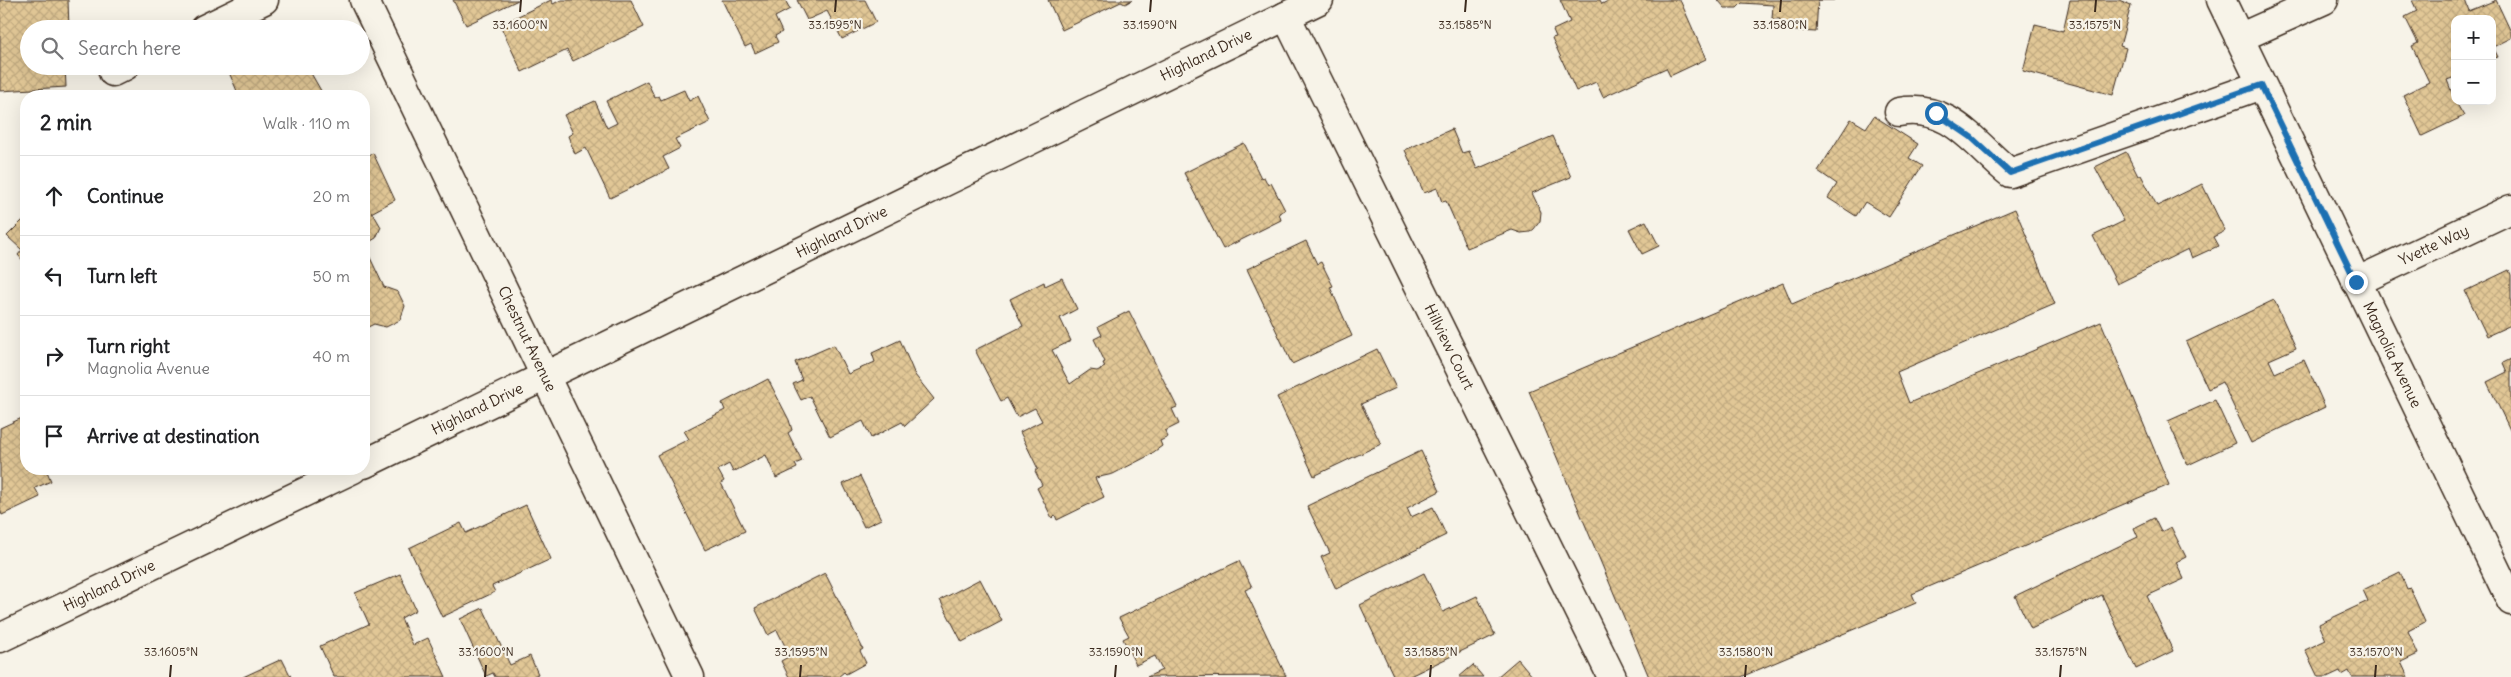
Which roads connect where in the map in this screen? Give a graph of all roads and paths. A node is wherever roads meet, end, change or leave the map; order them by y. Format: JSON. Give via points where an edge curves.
{"nodes":[{"id":1,"x":264,"y":0,"type":"edge"},
{"id":2,"x":364,"y":0,"type":"edge"},
{"id":3,"x":1320,"y":0,"type":"edge"},
{"id":4,"x":2221,"y":0,"type":"edge"},
{"id":5,"x":2324,"y":0,"type":"edge"},
{"id":6,"x":1286,"y":16,"type":"junction"},
{"id":7,"x":223,"y":20,"type":"edge"},
{"id":8,"x":2239,"y":38,"type":"junction"},
{"id":9,"x":2261,"y":85,"type":"junction"},
{"id":10,"x":1899,"y":112,"type":"dead end"},
{"id":11,"x":2511,"y":209,"type":"edge"},
{"id":12,"x":2356,"y":282,"type":"junction"},
{"id":13,"x":544,"y":377,"type":"junction"},
{"id":14,"x":370,"y":461,"type":"edge"},
{"id":15,"x":340,"y":475,"type":"edge"},
{"id":16,"x":2511,"y":601,"type":"edge"},
{"id":17,"x":0,"y":638,"type":"edge"},
{"id":18,"x":690,"y":677,"type":"edge"},
{"id":19,"x":1612,"y":677,"type":"edge"}],
"edges":[{"from":1,"to":7,"type":"street"},
{"from":2,"to":13,"type":"street","name":"Chestnut Avenue"},
{"from":3,"to":6,"type":"street","name":"Highland Drive"},
{"from":4,"to":8,"type":"street","name":"Magnolia Avenue"},
{"from":5,"to":8,"type":"street"},
{"from":6,"to":13,"type":"street","name":"Highland Drive"},
{"from":6,"to":19,"type":"street","name":"Hillview Court"},
{"from":8,"to":9,"type":"street","name":"Magnolia Avenue"},
{"from":9,"to":10,"type":"street","via":[[2010,173],[1971,137],[1936,113],[1915,109]]},
{"from":9,"to":12,"type":"street","name":"Magnolia Avenue"},
{"from":11,"to":12,"type":"street","name":"Yvette Way"},
{"from":12,"to":16,"type":"street","name":"Magnolia Avenue"},
{"from":13,"to":14,"type":"street","name":"Highland Drive"},
{"from":13,"to":18,"type":"street","name":"Chestnut Avenue"},
{"from":15,"to":17,"type":"street","name":"Highland Drive"}]}
